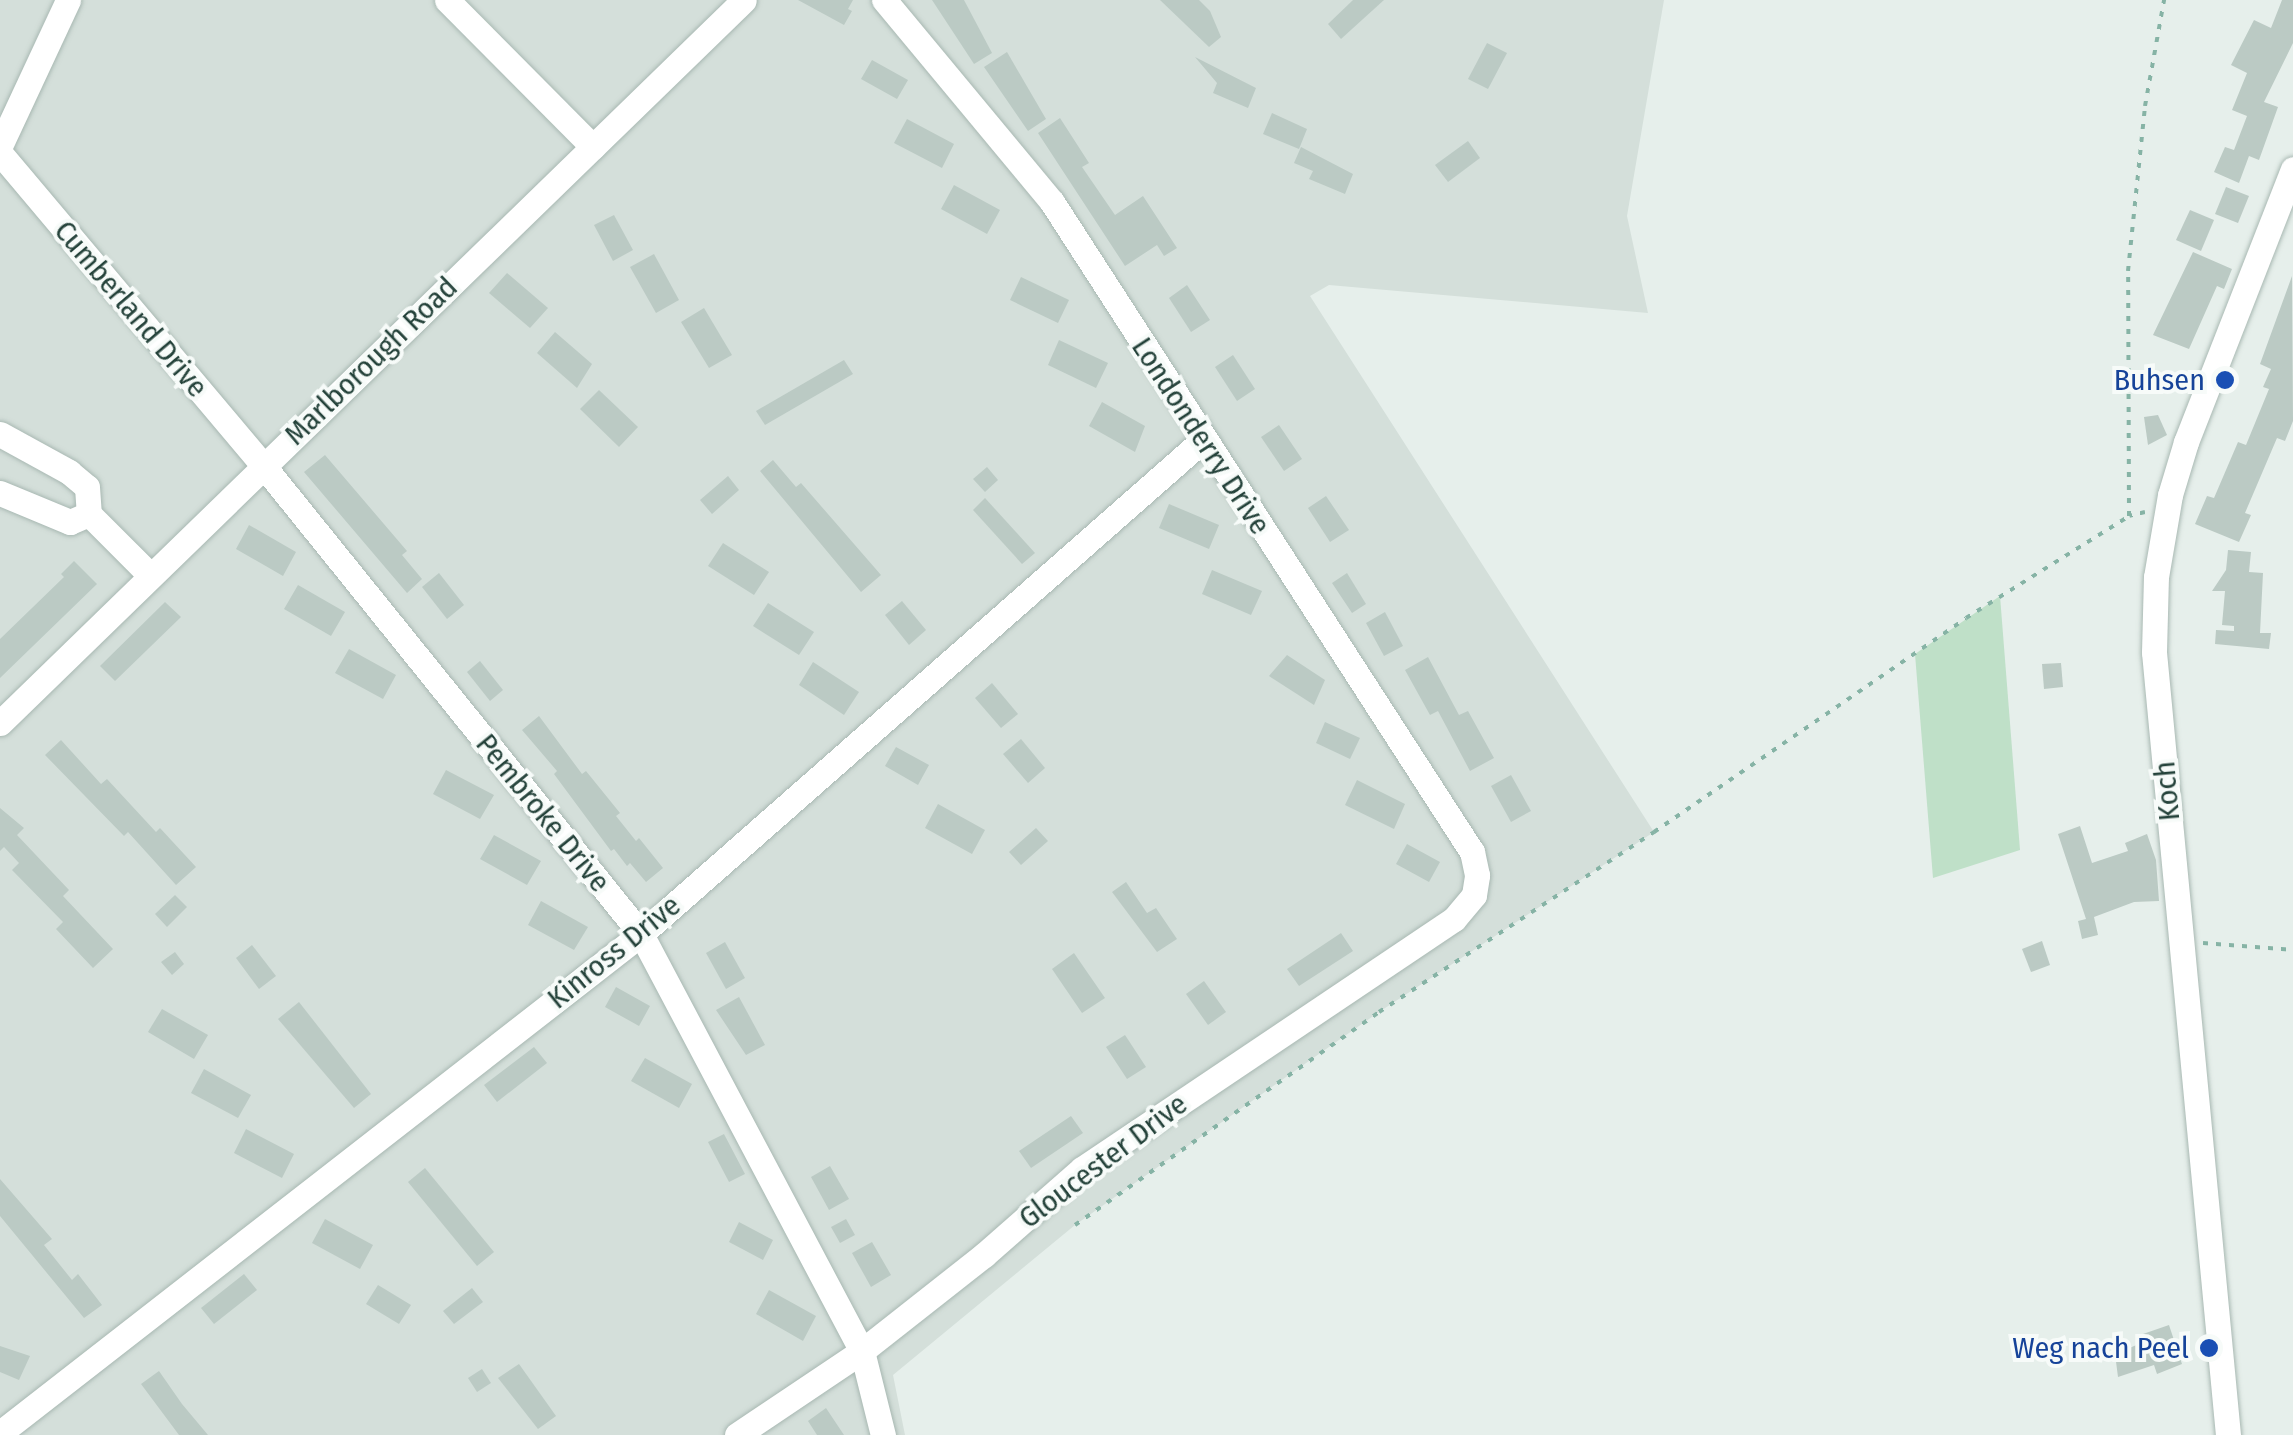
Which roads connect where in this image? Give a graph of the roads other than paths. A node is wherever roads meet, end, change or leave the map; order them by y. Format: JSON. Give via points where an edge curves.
{"nodes":[{"id":1,"x":68,"y":0,"type":"edge"},
{"id":2,"x":447,"y":0,"type":"edge"},
{"id":3,"x":744,"y":0,"type":"edge"},
{"id":4,"x":884,"y":0,"type":"edge"},
{"id":5,"x":593,"y":147,"type":"junction"},
{"id":6,"x":0,"y":150,"type":"edge"},
{"id":7,"x":2293,"y":169,"type":"edge"},
{"id":8,"x":0,"y":434,"type":"edge"},
{"id":9,"x":1203,"y":440,"type":"junction"},
{"id":10,"x":262,"y":464,"type":"junction"},
{"id":11,"x":0,"y":493,"type":"edge"},
{"id":12,"x":89,"y":514,"type":"junction"},
{"id":13,"x":150,"y":575,"type":"junction"},
{"id":14,"x":0,"y":723,"type":"edge"},
{"id":15,"x":1474,"y":895,"type":"joint"},
{"id":16,"x":640,"y":934,"type":"junction"},
{"id":17,"x":862,"y":1351,"type":"junction"},
{"id":18,"x":0,"y":1433,"type":"edge"},
{"id":19,"x":737,"y":1435,"type":"edge"},
{"id":20,"x":883,"y":1435,"type":"edge"},
{"id":21,"x":2228,"y":1435,"type":"edge"}],
"edges":[{"from":1,"to":6,"type":"street"},
{"from":2,"to":5,"type":"street"},
{"from":3,"to":5,"type":"street","name":"Marlborough Road"},
{"from":4,"to":9,"type":"street","name":"Londonderry Drive","via":[[1052,202]]},
{"from":5,"to":10,"type":"street","name":"Marlborough Road"},
{"from":6,"to":10,"type":"street","name":"Cumberland Drive"},
{"from":7,"to":21,"type":"street","name":"Koch","via":[[2186,442],[2159,549],[2154,652]]},
{"from":8,"to":12,"type":"street","via":[[87,488]]},
{"from":9,"to":15,"type":"street","name":"Londonderry Drive","via":[[1472,852]]},
{"from":9,"to":16,"type":"street","name":"Kinross Drive"},
{"from":10,"to":13,"type":"street","name":"Marlborough Road"},
{"from":10,"to":16,"type":"street","name":"Pembroke Drive"},
{"from":11,"to":12,"type":"street","via":[[70,522]]},
{"from":12,"to":13,"type":"street"},
{"from":13,"to":14,"type":"street","name":"Marlborough Road"},
{"from":15,"to":17,"type":"street","name":"Gloucester Drive","via":[[1454,919],[1082,1169]]},
{"from":16,"to":17,"type":"street","name":"Pembroke Drive"},
{"from":16,"to":18,"type":"street","name":"Kinross Drive"},
{"from":17,"to":19,"type":"street","name":"Gloucester Drive"},
{"from":17,"to":20,"type":"street","name":"Pembroke Drive"}]}
